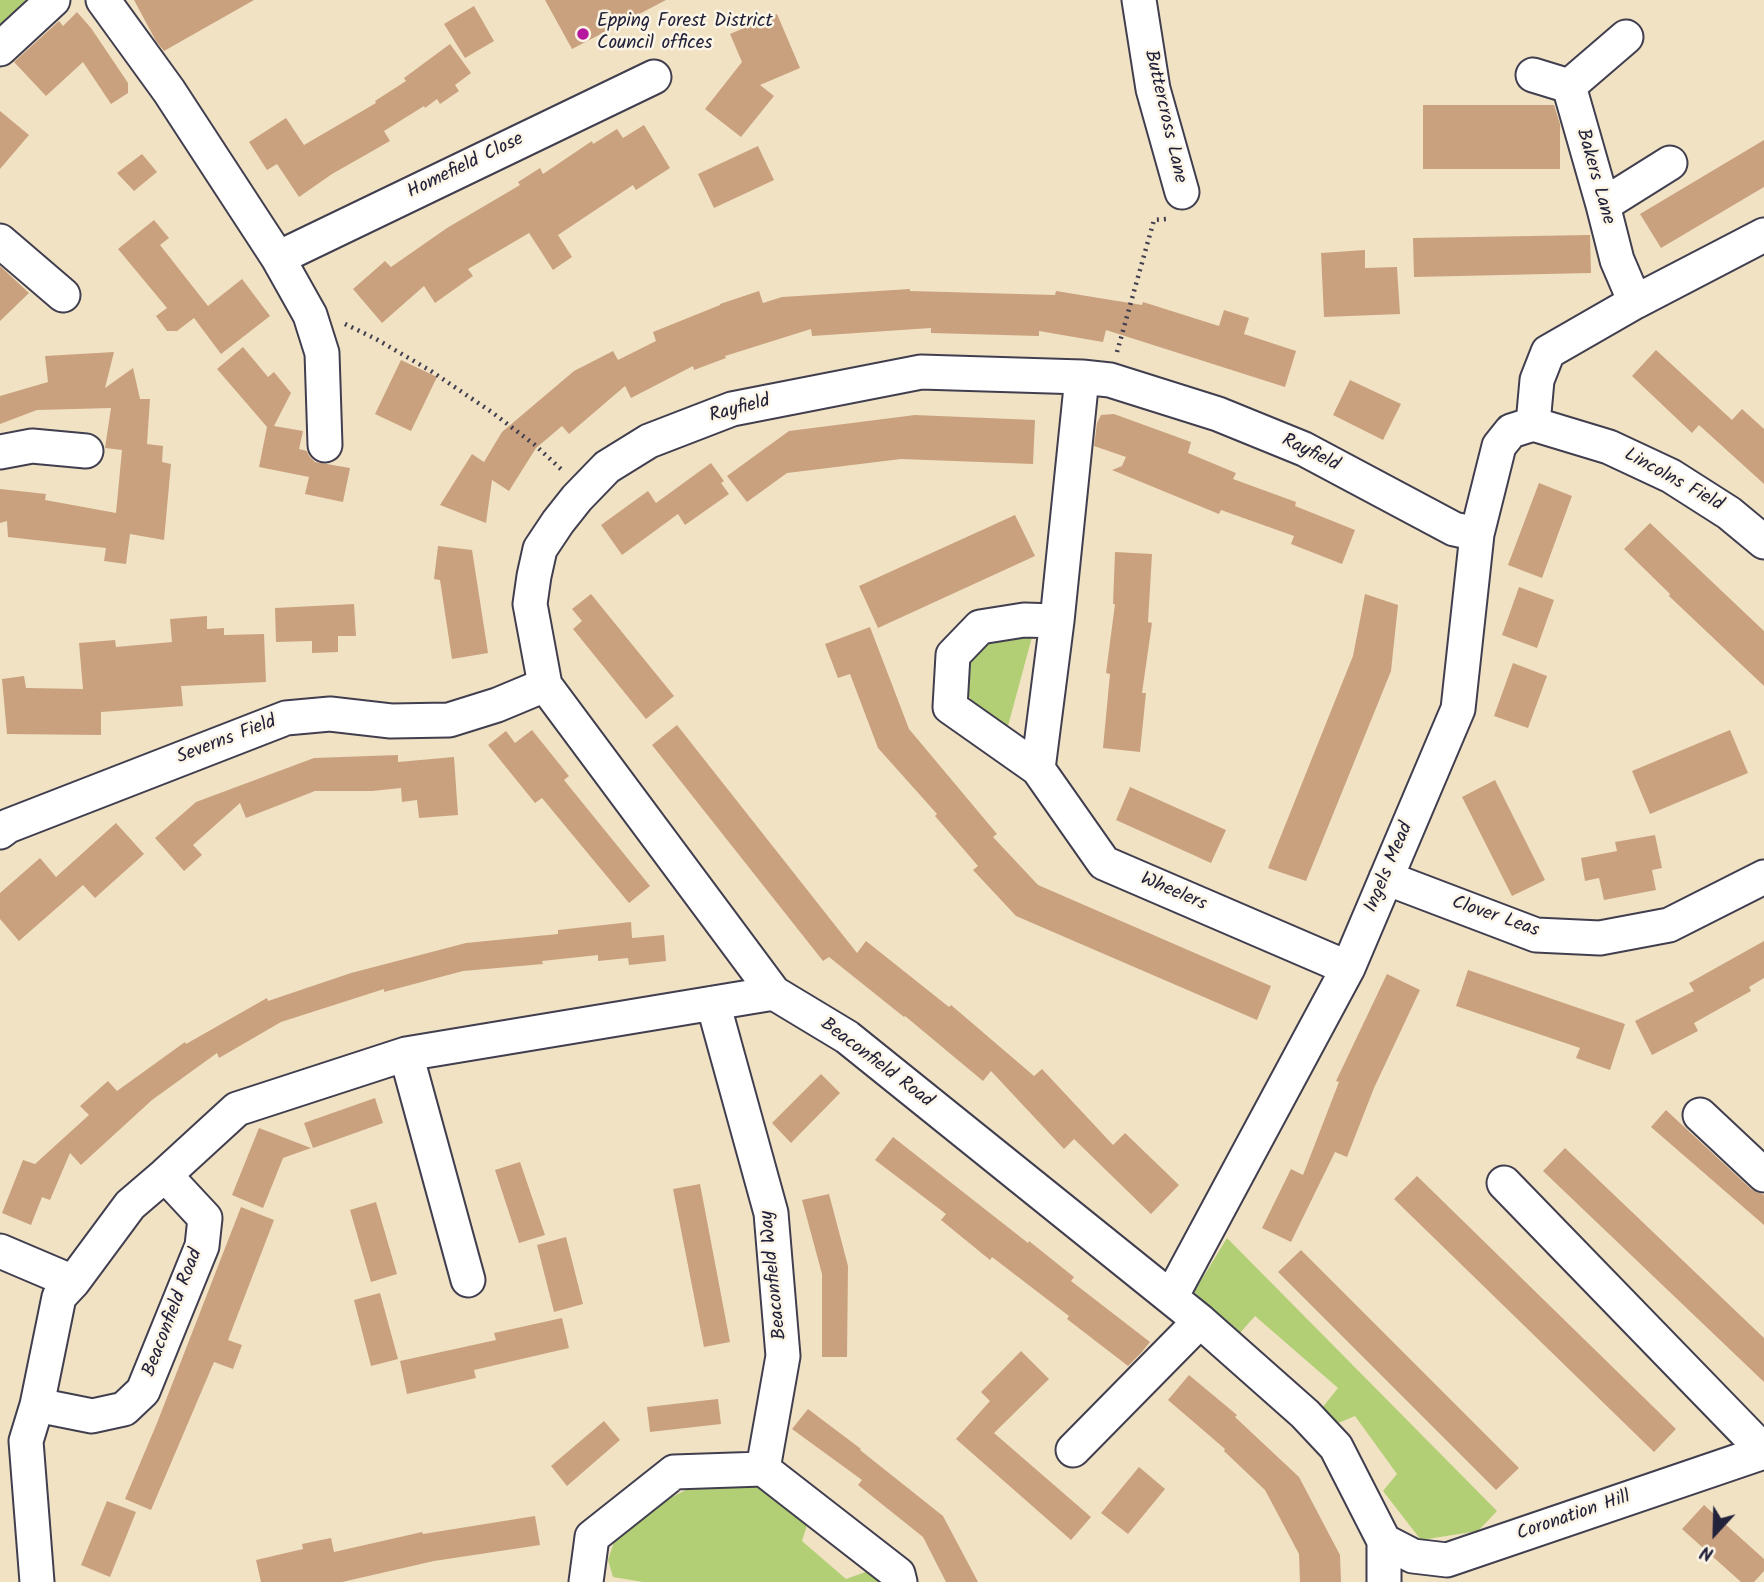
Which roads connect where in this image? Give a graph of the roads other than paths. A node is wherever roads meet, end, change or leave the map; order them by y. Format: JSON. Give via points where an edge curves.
{"nodes":[{"id":1,"x":54,"y":0,"type":"edge"},
{"id":2,"x":103,"y":0,"type":"edge"},
{"id":3,"x":1139,"y":0,"type":"edge"},
{"id":4,"x":1626,"y":37,"type":"dead end"},
{"id":5,"x":0,"y":49,"type":"edge"},
{"id":6,"x":1533,"y":75,"type":"dead end"},
{"id":7,"x":654,"y":76,"type":"dead end"},
{"id":8,"x":1569,"y":86,"type":"junction"},
{"id":9,"x":1670,"y":163,"type":"dead end"},
{"id":10,"x":1182,"y":192,"type":"road end"},
{"id":11,"x":1603,"y":205,"type":"junction"},
{"id":12,"x":1764,"y":234,"type":"edge"},
{"id":13,"x":0,"y":241,"type":"edge"},
{"id":14,"x":278,"y":258,"type":"junction"},
{"id":15,"x":63,"y":295,"type":"dead end"},
{"id":16,"x":1635,"y":302,"type":"junction"},
{"id":17,"x":1096,"y":379,"type":"junction"},
{"id":18,"x":1533,"y":424,"type":"junction"},
{"id":19,"x":325,"y":445,"type":"dead end"},
{"id":20,"x":86,"y":451,"type":"dead end"},
{"id":21,"x":0,"y":452,"type":"edge"},
{"id":22,"x":1477,"y":534,"type":"junction"},
{"id":23,"x":1764,"y":542,"type":"edge"},
{"id":24,"x":1057,"y":621,"type":"junction"},
{"id":25,"x":545,"y":685,"type":"junction"},
{"id":26,"x":1038,"y":769,"type":"junction"},
{"id":27,"x":0,"y":832,"type":"edge"},
{"id":28,"x":1764,"y":877,"type":"edge"},
{"id":29,"x":1386,"y":878,"type":"junction"},
{"id":30,"x":1348,"y":968,"type":"junction"},
{"id":31,"x":775,"y":993,"type":"junction"},
{"id":32,"x":713,"y":1003,"type":"junction"},
{"id":33,"x":406,"y":1054,"type":"junction"},
{"id":34,"x":1700,"y":1115,"type":"dead end"},
{"id":35,"x":166,"y":1175,"type":"junction"},
{"id":36,"x":1764,"y":1175,"type":"edge"},
{"id":37,"x":1504,"y":1183,"type":"dead end"},
{"id":38,"x":0,"y":1251,"type":"edge"},
{"id":39,"x":468,"y":1280,"type":"dead end"},
{"id":40,"x":73,"y":1282,"type":"junction"},
{"id":41,"x":1171,"y":1297,"type":"junction"},
{"id":42,"x":1200,"y":1321,"type":"junction"},
{"id":43,"x":37,"y":1405,"type":"junction"},
{"id":44,"x":1073,"y":1450,"type":"dead end"},
{"id":45,"x":1764,"y":1451,"type":"edge"},
{"id":46,"x":763,"y":1469,"type":"junction"},
{"id":47,"x":1384,"y":1541,"type":"junction"},
{"id":48,"x":1439,"y":1571,"type":"edge"},
{"id":49,"x":37,"y":1582,"type":"edge"},
{"id":50,"x":586,"y":1582,"type":"edge"},
{"id":51,"x":901,"y":1582,"type":"edge"},
{"id":52,"x":1384,"y":1582,"type":"edge"}],
"edges":[{"from":1,"to":5,"type":"street"},
{"from":2,"to":14,"type":"street","via":[[169,91]]},
{"from":3,"to":10,"type":"street","name":"Buttercross Lane","via":[[1153,89]]},
{"from":4,"to":8,"type":"street"},
{"from":6,"to":8,"type":"street"},
{"from":7,"to":14,"type":"street","name":"Homefield Close"},
{"from":8,"to":11,"type":"street","name":"Bakers Lane"},
{"from":9,"to":11,"type":"street"},
{"from":11,"to":16,"type":"street","name":"Bakers Lane","via":[[1617,260]]},
{"from":12,"to":16,"type":"street"},
{"from":13,"to":15,"type":"street"},
{"from":14,"to":19,"type":"street","via":[[310,315],[322,353]]},
{"from":16,"to":18,"type":"street","via":[[1548,352],[1537,380]]},
{"from":17,"to":22,"type":"street","name":"Rayfield","via":[[1218,414],[1304,449],[1454,529]]},
{"from":17,"to":24,"type":"street"},
{"from":17,"to":25,"type":"street","name":"Rayfield","via":[[921,372],[732,409],[649,442],[607,467],[540,550],[530,604]]},
{"from":18,"to":22,"type":"street","name":"Ingels Mead","via":[[1511,431],[1499,446]]},
{"from":18,"to":23,"type":"street","name":"Lincolns Field","via":[[1609,447],[1671,476]]},
{"from":20,"to":21,"type":"street","via":[[32,446]]},
{"from":22,"to":29,"type":"street","name":"Ingels Mead","via":[[1458,709]]},
{"from":24,"to":26,"type":"street"},
{"from":24,"to":26,"type":"street","name":"Wheelers","via":[[1024,620],[980,627],[953,655],[950,707]]},
{"from":25,"to":27,"type":"street","name":"Severns Field","via":[[449,720],[330,714],[286,718]]},
{"from":25,"to":31,"type":"street","name":"Rayfield"},
{"from":26,"to":30,"type":"street","name":"Wheelers","via":[[1104,863]]},
{"from":28,"to":29,"type":"street","name":"Clover Leas","via":[[1669,925],[1600,938],[1536,935]]},
{"from":29,"to":30,"type":"street","name":"Ingels Mead"},
{"from":30,"to":41,"type":"street","name":"Ingels Mead"},
{"from":31,"to":32,"type":"street"},
{"from":31,"to":41,"type":"street","name":"Beaconfield Road","via":[[847,1037]]},
{"from":32,"to":33,"type":"street"},
{"from":32,"to":46,"type":"street","name":"Beaconfield Way","via":[[771,1213],[783,1356]]},
{"from":33,"to":35,"type":"street","via":[[237,1110]]},
{"from":33,"to":39,"type":"street"},
{"from":34,"to":36,"type":"street"},
{"from":35,"to":40,"type":"street","via":[[130,1205]]},
{"from":35,"to":43,"type":"street","name":"Beaconfield Road","via":[[205,1218],[202,1246],[143,1391],[124,1409],[92,1416]]},
{"from":37,"to":45,"type":"street","name":"Coronation Hill"},
{"from":38,"to":40,"type":"street"},
{"from":40,"to":43,"type":"street","via":[[59,1297]]},
{"from":41,"to":42,"type":"street","name":"Beaconfield Road"},
{"from":42,"to":44,"type":"street"},
{"from":42,"to":47,"type":"street","name":"Beaconfield Road","via":[[1336,1447]]},
{"from":43,"to":49,"type":"street","via":[[26,1441]]},
{"from":45,"to":48,"type":"street","name":"Coronation Hill"},
{"from":46,"to":50,"type":"street","via":[[674,1472],[592,1537]]},
{"from":46,"to":51,"type":"street","via":[[898,1574]]},
{"from":47,"to":48,"type":"street","name":"Coronation Hill"},
{"from":47,"to":52,"type":"street"}]}
